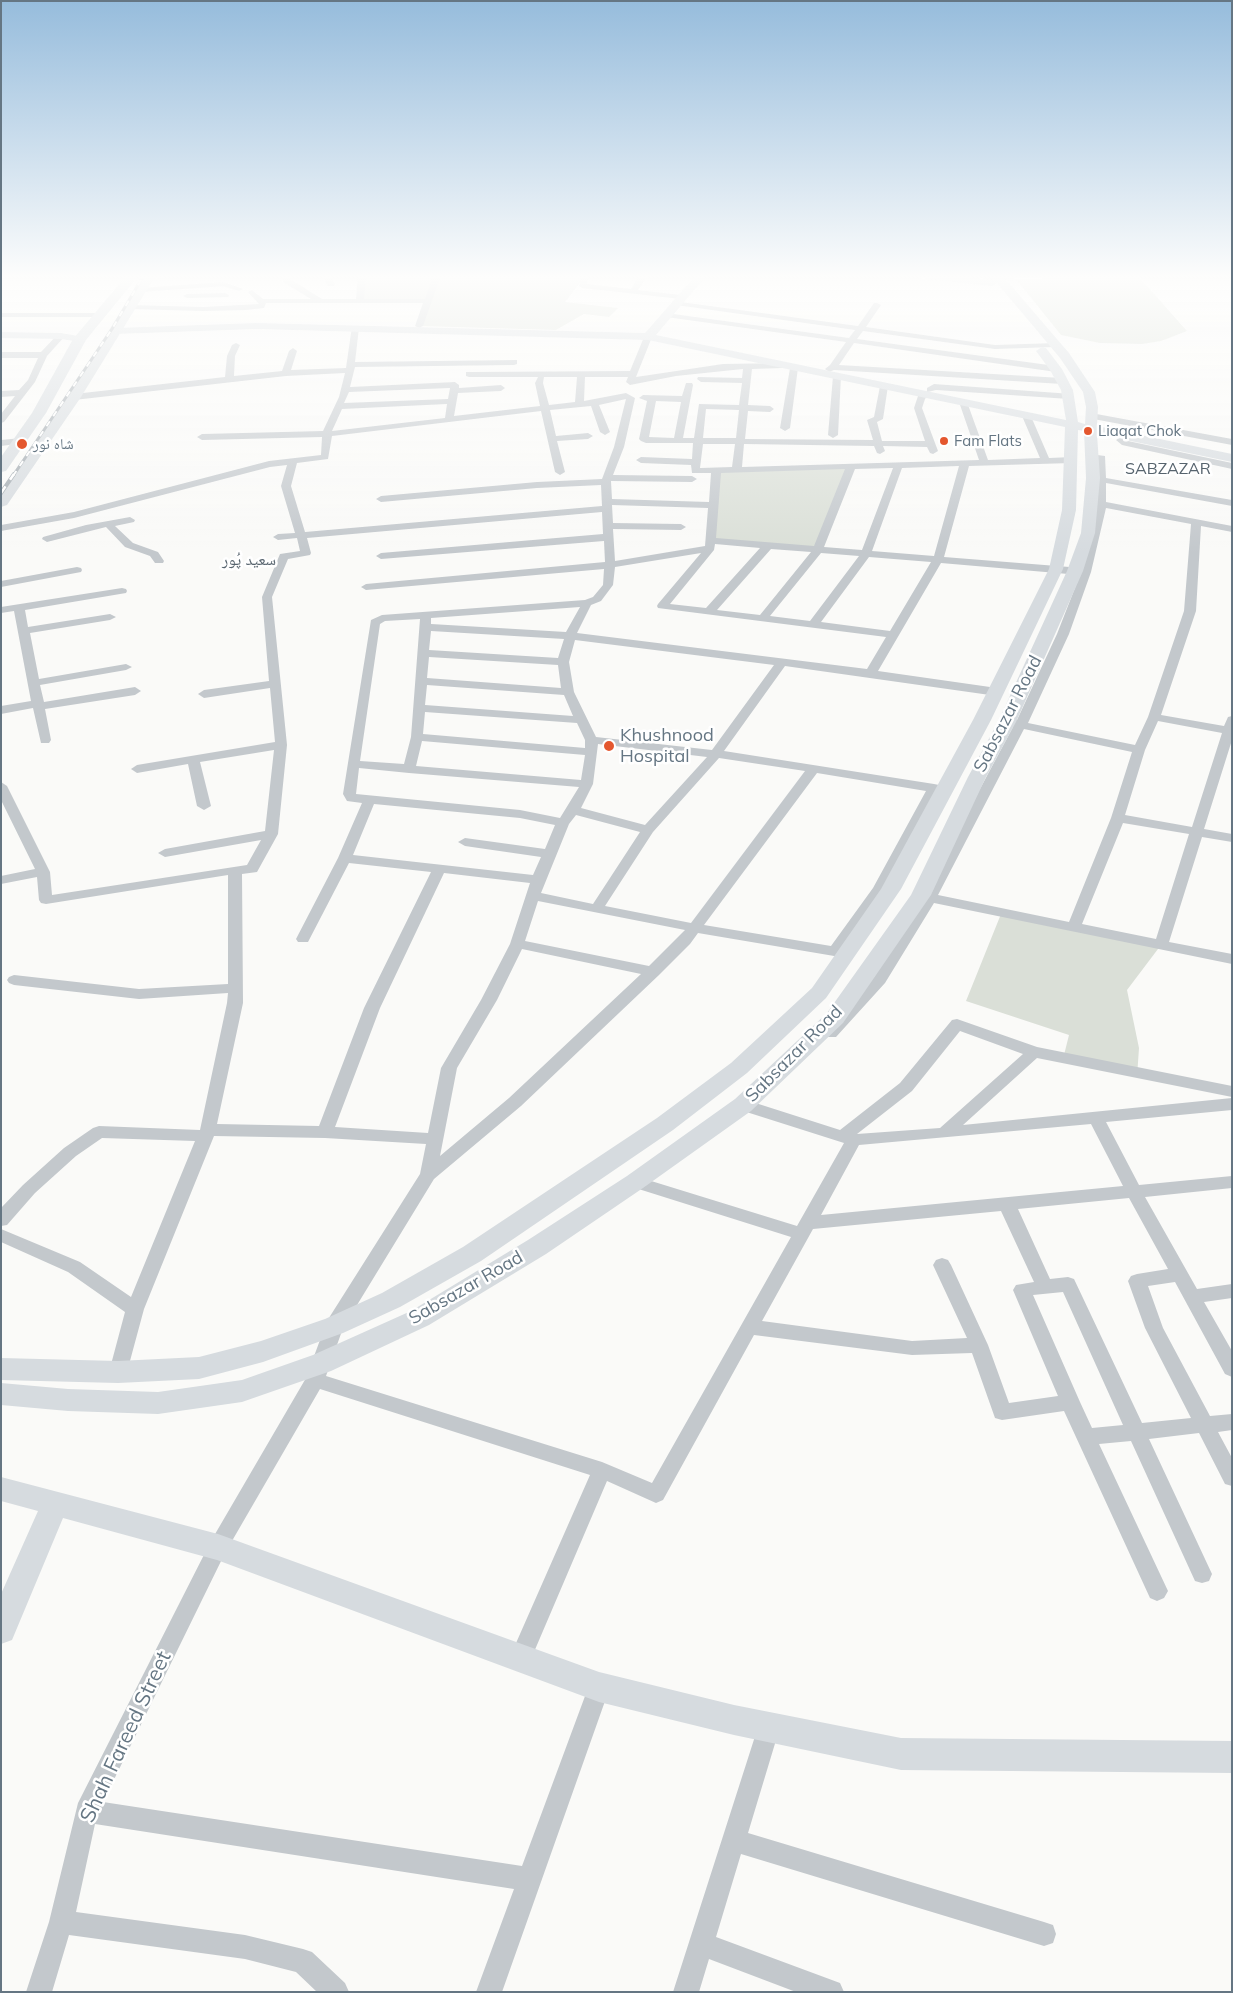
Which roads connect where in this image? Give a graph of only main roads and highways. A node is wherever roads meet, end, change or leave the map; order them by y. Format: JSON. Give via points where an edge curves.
{"nodes":[{"id":1,"x":64,"y":368,"type":"edge"},
{"id":2,"x":91,"y":368,"type":"edge"},
{"id":3,"x":806,"y":368,"type":"edge"},
{"id":4,"x":818,"y":368,"type":"edge"},
{"id":5,"x":1055,"y":368,"type":"edge"},
{"id":6,"x":1072,"y":368,"type":"edge"},
{"id":7,"x":833,"y":371,"type":"junction"},
{"id":8,"x":928,"y":392,"type":"junction"},
{"id":9,"x":1084,"y":434,"type":"junction"},
{"id":10,"x":1152,"y":441,"type":"junction"},
{"id":11,"x":1232,"y":452,"type":"edge"},
{"id":12,"x":1232,"y":458,"type":"edge"},
{"id":13,"x":1,"y":468,"type":"edge"},
{"id":14,"x":1,"y":502,"type":"edge"},
{"id":15,"x":1072,"y":571,"type":"junction"},
{"id":16,"x":977,"y":776,"type":"junction"},
{"id":17,"x":944,"y":783,"type":"junction"},
{"id":18,"x":1,"y":1369,"type":"edge"},
{"id":19,"x":1,"y":1394,"type":"edge"},
{"id":20,"x":1,"y":1489,"type":"edge"},
{"id":21,"x":56,"y":1504,"type":"junction"},
{"id":22,"x":1,"y":1630,"type":"edge"},
{"id":23,"x":1232,"y":1757,"type":"edge"}],
"edges":[{"from":1,"to":13,"type":"main road","via":[[21,442]]},
{"from":2,"to":14,"type":"main road"},
{"from":3,"to":7,"type":"main road"},
{"from":4,"to":7,"type":"main road"},
{"from":5,"to":9,"type":"main road","name":"Sabsazar Road"},
{"from":6,"to":9,"type":"main road","name":"Sabsazar Road","via":[[1088,392]]},
{"from":7,"to":8,"type":"main road"},
{"from":7,"to":8,"type":"main road","via":[[884,386]]},
{"from":8,"to":9,"type":"main road"},
{"from":8,"to":9,"type":"main road","via":[[1027,416]]},
{"from":9,"to":10,"type":"main road"},
{"from":9,"to":10,"type":"main road"},
{"from":9,"to":11,"type":"main road"},
{"from":9,"to":15,"type":"main road","name":"Sabsazar Road","via":[[1069,510]]},
{"from":9,"to":15,"type":"main road","name":"Sabsazar Road","via":[[1097,479],[1097,503]]},
{"from":10,"to":12,"type":"main road"},
{"from":15,"to":16,"type":"main road","name":"Sabsazar Road","via":[[1014,723]]},
{"from":15,"to":17,"type":"main road","name":"Sabsazar Road"},
{"from":16,"to":17,"type":"main road"},
{"from":16,"to":19,"type":"main road","name":"Sabsazar Road","via":[[926,896],[835,1018],[747,1106],[640,1184],[420,1318],[319,1372],[242,1391],[158,1404]]},
{"from":17,"to":18,"type":"main road","name":"Sabsazar Road","via":[[891,889],[841,952],[819,993],[739,1068],[665,1124],[472,1254],[390,1300],[334,1326],[263,1351],[199,1368],[118,1372]]},
{"from":20,"to":21,"type":"main road"},
{"from":21,"to":22,"type":"main road"},
{"from":21,"to":23,"type":"main road","via":[[218,1547],[599,1687],[769,1727],[901,1754]]}]}
